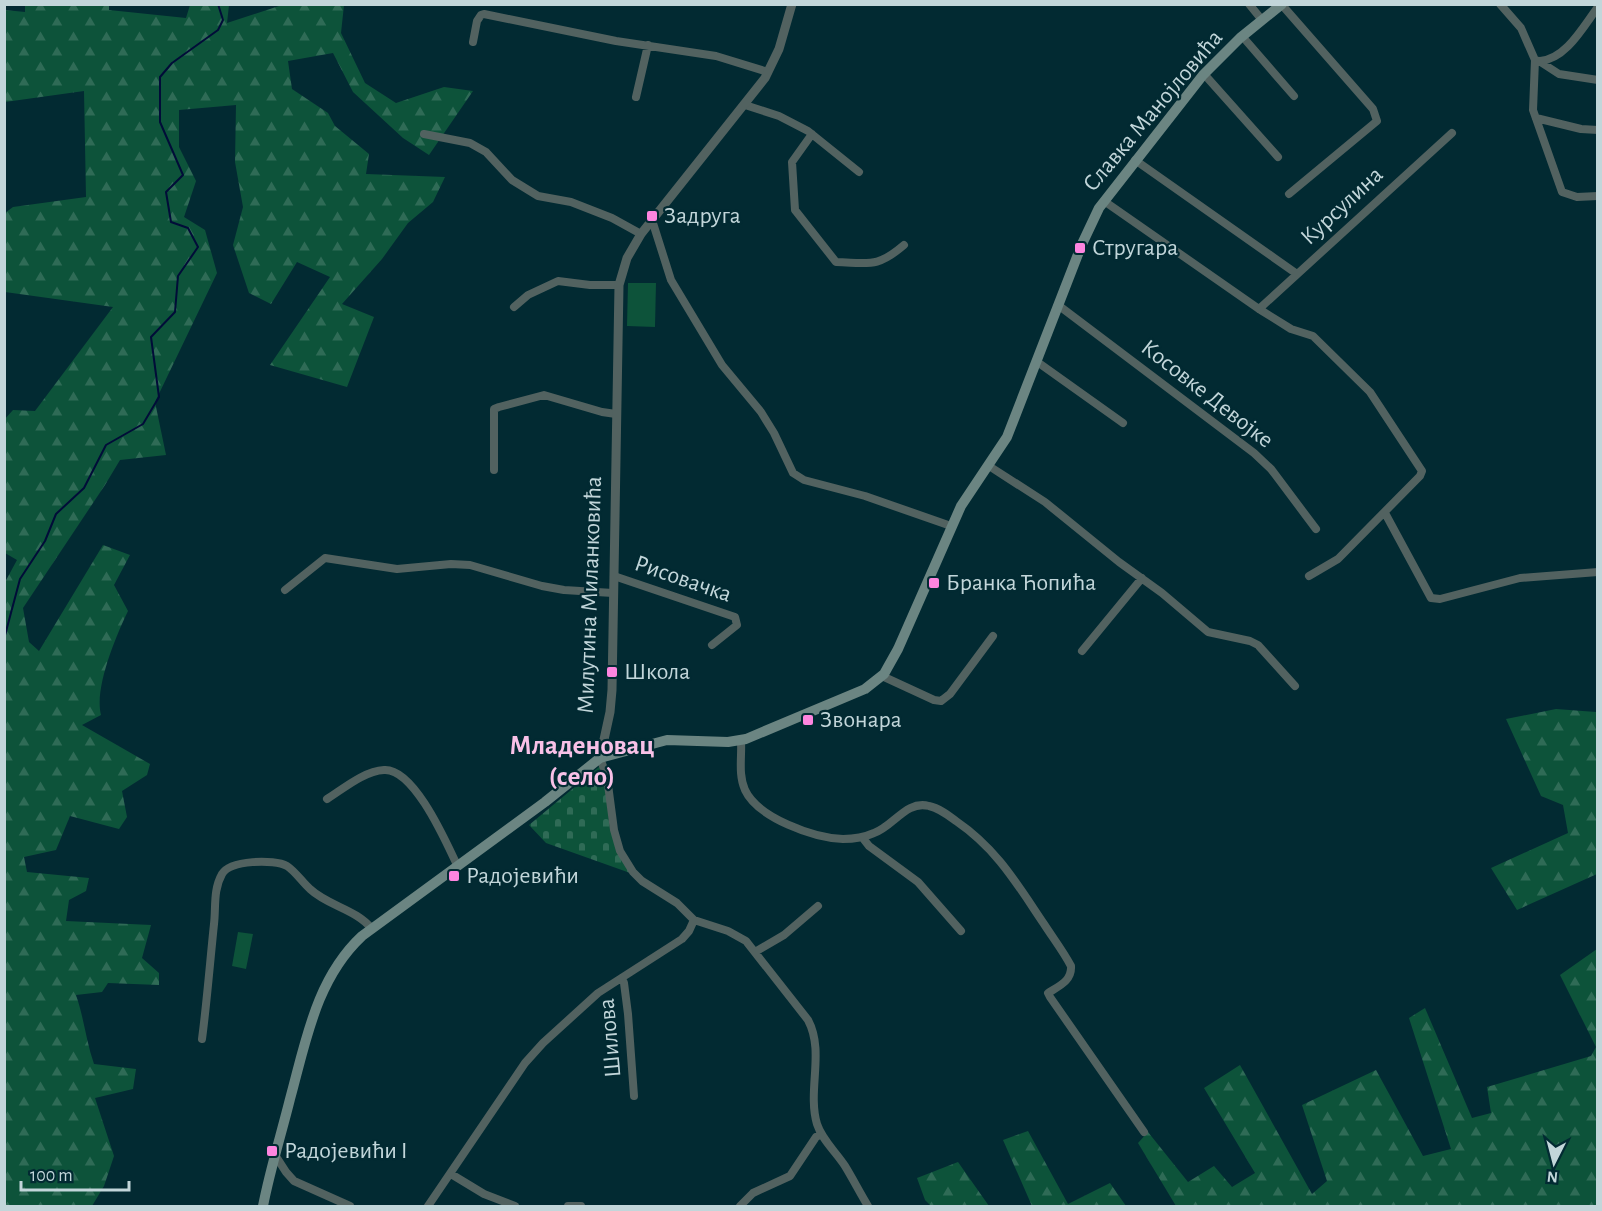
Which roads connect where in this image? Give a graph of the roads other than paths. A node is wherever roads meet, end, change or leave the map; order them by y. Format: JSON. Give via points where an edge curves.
{"nodes":[{"id":1,"x":792,"y":4,"type":"edge"},
{"id":2,"x":1249,"y":4,"type":"edge"},
{"id":3,"x":1500,"y":4,"type":"edge"},
{"id":4,"x":1282,"y":5,"type":"edge"},
{"id":5,"x":1598,"y":8,"type":"edge"},
{"id":6,"x":1262,"y":20,"type":"junction"},
{"id":7,"x":1242,"y":36,"type":"junction"},
{"id":8,"x":473,"y":42,"type":"dead end"},
{"id":9,"x":648,"y":45,"type":"junction"},
{"id":10,"x":1538,"y":60,"type":"junction"},
{"id":11,"x":768,"y":72,"type":"junction"},
{"id":12,"x":1204,"y":74,"type":"junction"},
{"id":13,"x":1598,"y":80,"type":"edge"},
{"id":14,"x":1294,"y":96,"type":"dead end"},
{"id":15,"x":636,"y":97,"type":"dead end"},
{"id":16,"x":745,"y":105,"type":"junction"},
{"id":17,"x":1536,"y":118,"type":"junction"},
{"id":18,"x":1598,"y":130,"type":"edge"},
{"id":19,"x":1452,"y":133,"type":"dead end"},
{"id":20,"x":424,"y":134,"type":"dead end"},
{"id":21,"x":812,"y":134,"type":"junction"},
{"id":22,"x":1278,"y":157,"type":"dead end"},
{"id":23,"x":1135,"y":160,"type":"junction"},
{"id":24,"x":859,"y":172,"type":"dead end"},
{"id":25,"x":1289,"y":194,"type":"dead end"},
{"id":26,"x":1598,"y":196,"type":"edge"},
{"id":27,"x":1104,"y":201,"type":"junction"},
{"id":28,"x":652,"y":220,"type":"junction"},
{"id":29,"x":641,"y":234,"type":"junction"},
{"id":30,"x":904,"y":245,"type":"dead end"},
{"id":31,"x":1297,"y":273,"type":"junction"},
{"id":32,"x":619,"y":285,"type":"junction"},
{"id":33,"x":1058,"y":305,"type":"junction"},
{"id":34,"x":514,"y":307,"type":"dead end"},
{"id":35,"x":1259,"y":309,"type":"junction"},
{"id":36,"x":1036,"y":361,"type":"junction"},
{"id":37,"x":616,"y":414,"type":"junction"},
{"id":38,"x":1124,"y":423,"type":"dead end"},
{"id":39,"x":989,"y":466,"type":"junction"},
{"id":40,"x":494,"y":470,"type":"dead end"},
{"id":41,"x":1385,"y":513,"type":"junction"},
{"id":42,"x":951,"y":526,"type":"junction"},
{"id":43,"x":1316,"y":529,"type":"dead end"},
{"id":44,"x":1598,"y":572,"type":"edge"},
{"id":45,"x":614,"y":576,"type":"junction"},
{"id":46,"x":1309,"y":576,"type":"dead end"},
{"id":47,"x":1142,"y":579,"type":"junction"},
{"id":48,"x":285,"y":590,"type":"dead end"},
{"id":49,"x":613,"y":593,"type":"junction"},
{"id":50,"x":993,"y":636,"type":"dead end"},
{"id":51,"x":712,"y":645,"type":"dead end"},
{"id":52,"x":1082,"y":651,"type":"dead end"},
{"id":53,"x":882,"y":676,"type":"junction"},
{"id":54,"x":1295,"y":686,"type":"dead end"},
{"id":55,"x":741,"y":741,"type":"junction"},
{"id":56,"x":600,"y":758,"type":"junction"},
{"id":57,"x":327,"y":799,"type":"dead end"},
{"id":58,"x":862,"y":837,"type":"junction"},
{"id":59,"x":457,"y":865,"type":"junction"},
{"id":60,"x":818,"y":906,"type":"dead end"},
{"id":61,"x":694,"y":920,"type":"junction"},
{"id":62,"x":372,"y":929,"type":"junction"},
{"id":63,"x":961,"y":931,"type":"dead end"},
{"id":64,"x":755,"y":952,"type":"junction"},
{"id":65,"x":622,"y":978,"type":"junction"},
{"id":66,"x":202,"y":1039,"type":"dead end"},
{"id":67,"x":634,"y":1096,"type":"dead end"},
{"id":68,"x":1144,"y":1132,"type":"dead end"},
{"id":69,"x":821,"y":1134,"type":"junction"},
{"id":70,"x":275,"y":1155,"type":"junction"},
{"id":71,"x":451,"y":1174,"type":"junction"},
{"id":72,"x":263,"y":1206,"type":"edge"},
{"id":73,"x":350,"y":1206,"type":"edge"},
{"id":74,"x":428,"y":1206,"type":"edge"},
{"id":75,"x":515,"y":1206,"type":"edge"},
{"id":76,"x":568,"y":1206,"type":"edge"},
{"id":77,"x":581,"y":1206,"type":"edge"},
{"id":78,"x":740,"y":1206,"type":"edge"},
{"id":79,"x":867,"y":1206,"type":"edge"}],
"edges":[{"from":1,"to":11,"type":"street","name":"Милутина Миланковића","via":[[782,42]]},
{"from":2,"to":6,"type":"street"},
{"from":3,"to":10,"type":"street","via":[[1521,28]]},
{"from":4,"to":6,"type":"main road","name":"Славка Манојловића"},
{"from":4,"to":25,"type":"street","via":[[1373,109],[1377,121]]},
{"from":5,"to":10,"type":"street","via":[[1554,58]]},
{"from":6,"to":7,"type":"main road","name":"Славка Манојловића"},
{"from":7,"to":12,"type":"main road","name":"Славка Манојловића"},
{"from":7,"to":14,"type":"street"},
{"from":8,"to":9,"type":"street","via":[[477,21],[484,14]]},
{"from":9,"to":11,"type":"street","via":[[716,57]]},
{"from":9,"to":15,"type":"street"},
{"from":10,"to":13,"type":"street","via":[[1559,74]]},
{"from":10,"to":17,"type":"street","via":[[1533,110]]},
{"from":11,"to":16,"type":"street","name":"Милутина Миланковића"},
{"from":12,"to":22,"type":"street"},
{"from":12,"to":23,"type":"main road","name":"Славка Манојловића"},
{"from":16,"to":21,"type":"street","via":[[779,116]]},
{"from":16,"to":28,"type":"street","name":"Милутина Миланковића"},
{"from":17,"to":18,"type":"street"},
{"from":17,"to":26,"type":"street","via":[[1562,192],[1577,197]]},
{"from":19,"to":31,"type":"street","name":"Курсулина"},
{"from":20,"to":29,"type":"street","via":[[470,143],[486,152],[512,180],[538,196],[571,202]]},
{"from":21,"to":24,"type":"street"},
{"from":21,"to":30,"type":"street","via":[[792,162],[795,210],[836,262],[873,264]]},
{"from":23,"to":27,"type":"main road","name":"Славка Манојловића"},
{"from":23,"to":31,"type":"street"},
{"from":27,"to":33,"type":"main road","name":"Славка Манојловића"},
{"from":27,"to":35,"type":"street"},
{"from":28,"to":29,"type":"street","name":"Милутина Миланковића"},
{"from":28,"to":42,"type":"street","via":[[670,280],[722,365],[761,412],[793,473],[804,480]]},
{"from":29,"to":32,"type":"street","name":"Милутина Миланковића","via":[[627,258]]},
{"from":31,"to":35,"type":"street","name":"Курсулина"},
{"from":32,"to":34,"type":"street","via":[[558,280]]},
{"from":32,"to":37,"type":"street","name":"Милутина Миланковића"},
{"from":33,"to":36,"type":"main road","name":"Славка Манојловића"},
{"from":33,"to":43,"type":"street","name":"Косовке Девојке","via":[[1254,453],[1271,469]]},
{"from":35,"to":41,"type":"street","via":[[1291,329],[1313,336],[1341,362],[1370,392],[1422,471]]},
{"from":36,"to":38,"type":"street"},
{"from":36,"to":39,"type":"main road","name":"Славка Манојловића","via":[[1009,433]]},
{"from":37,"to":40,"type":"street","via":[[544,395],[499,406],[494,409]]},
{"from":37,"to":45,"type":"street","name":"Милутина Миланковића"},
{"from":39,"to":42,"type":"main road","name":"Славка Манојловића"},
{"from":39,"to":47,"type":"street","via":[[1045,502]]},
{"from":41,"to":44,"type":"street","via":[[1431,598],[1520,578]]},
{"from":41,"to":46,"type":"street","via":[[1338,559]]},
{"from":42,"to":53,"type":"main road","name":"Славка Манојловића","via":[[898,649]]},
{"from":45,"to":49,"type":"street","name":"Милутина Миланковића"},
{"from":45,"to":51,"type":"street","name":"Рисовачка","via":[[735,617],[735,626]]},
{"from":47,"to":52,"type":"street"},
{"from":47,"to":54,"type":"street","via":[[1208,632],[1258,645]]},
{"from":48,"to":49,"type":"street","via":[[325,558],[397,569],[470,565],[542,586]]},
{"from":49,"to":56,"type":"street","name":"Милутина Миланковића","via":[[611,704]]},
{"from":50,"to":53,"type":"street","via":[[941,701]]},
{"from":53,"to":55,"type":"main road","name":"Славка Манојловића","via":[[861,691]]},
{"from":55,"to":56,"type":"main road","name":"Славка Манојловића","via":[[672,739]]},
{"from":55,"to":58,"type":"street","via":[[742,781],[758,807],[819,836]]},
{"from":56,"to":59,"type":"main road"},
{"from":56,"to":61,"type":"street","via":[[607,777],[614,830],[628,865],[642,881],[677,903]]},
{"from":57,"to":59,"type":"street","via":[[365,775],[383,770],[395,772],[428,806]]},
{"from":58,"to":63,"type":"street","via":[[918,882]]},
{"from":58,"to":68,"type":"street","via":[[885,829],[910,807],[928,805],[959,823],[988,847],[1009,870],[1071,966],[1068,979],[1047,993]]},
{"from":59,"to":62,"type":"main road"},
{"from":60,"to":64,"type":"street","via":[[784,935]]},
{"from":61,"to":64,"type":"street","via":[[733,933]]},
{"from":61,"to":65,"type":"street","via":[[682,939]]},
{"from":62,"to":66,"type":"street","via":[[312,891],[283,864],[243,863],[226,869],[216,889]]},
{"from":62,"to":70,"type":"main road","via":[[343,956],[322,993]]},
{"from":64,"to":69,"type":"street","via":[[812,1029],[815,1116]]},
{"from":65,"to":67,"type":"street","name":"Шилова"},
{"from":65,"to":71,"type":"street","via":[[590,1000],[525,1063]]},
{"from":69,"to":78,"type":"street","via":[[790,1176],[753,1193]]},
{"from":69,"to":79,"type":"street"},
{"from":70,"to":72,"type":"main road"},
{"from":70,"to":73,"type":"street","via":[[294,1181]]},
{"from":71,"to":74,"type":"street"},
{"from":71,"to":75,"type":"street","via":[[484,1194]]},
{"from":76,"to":77,"type":"street"}]}
